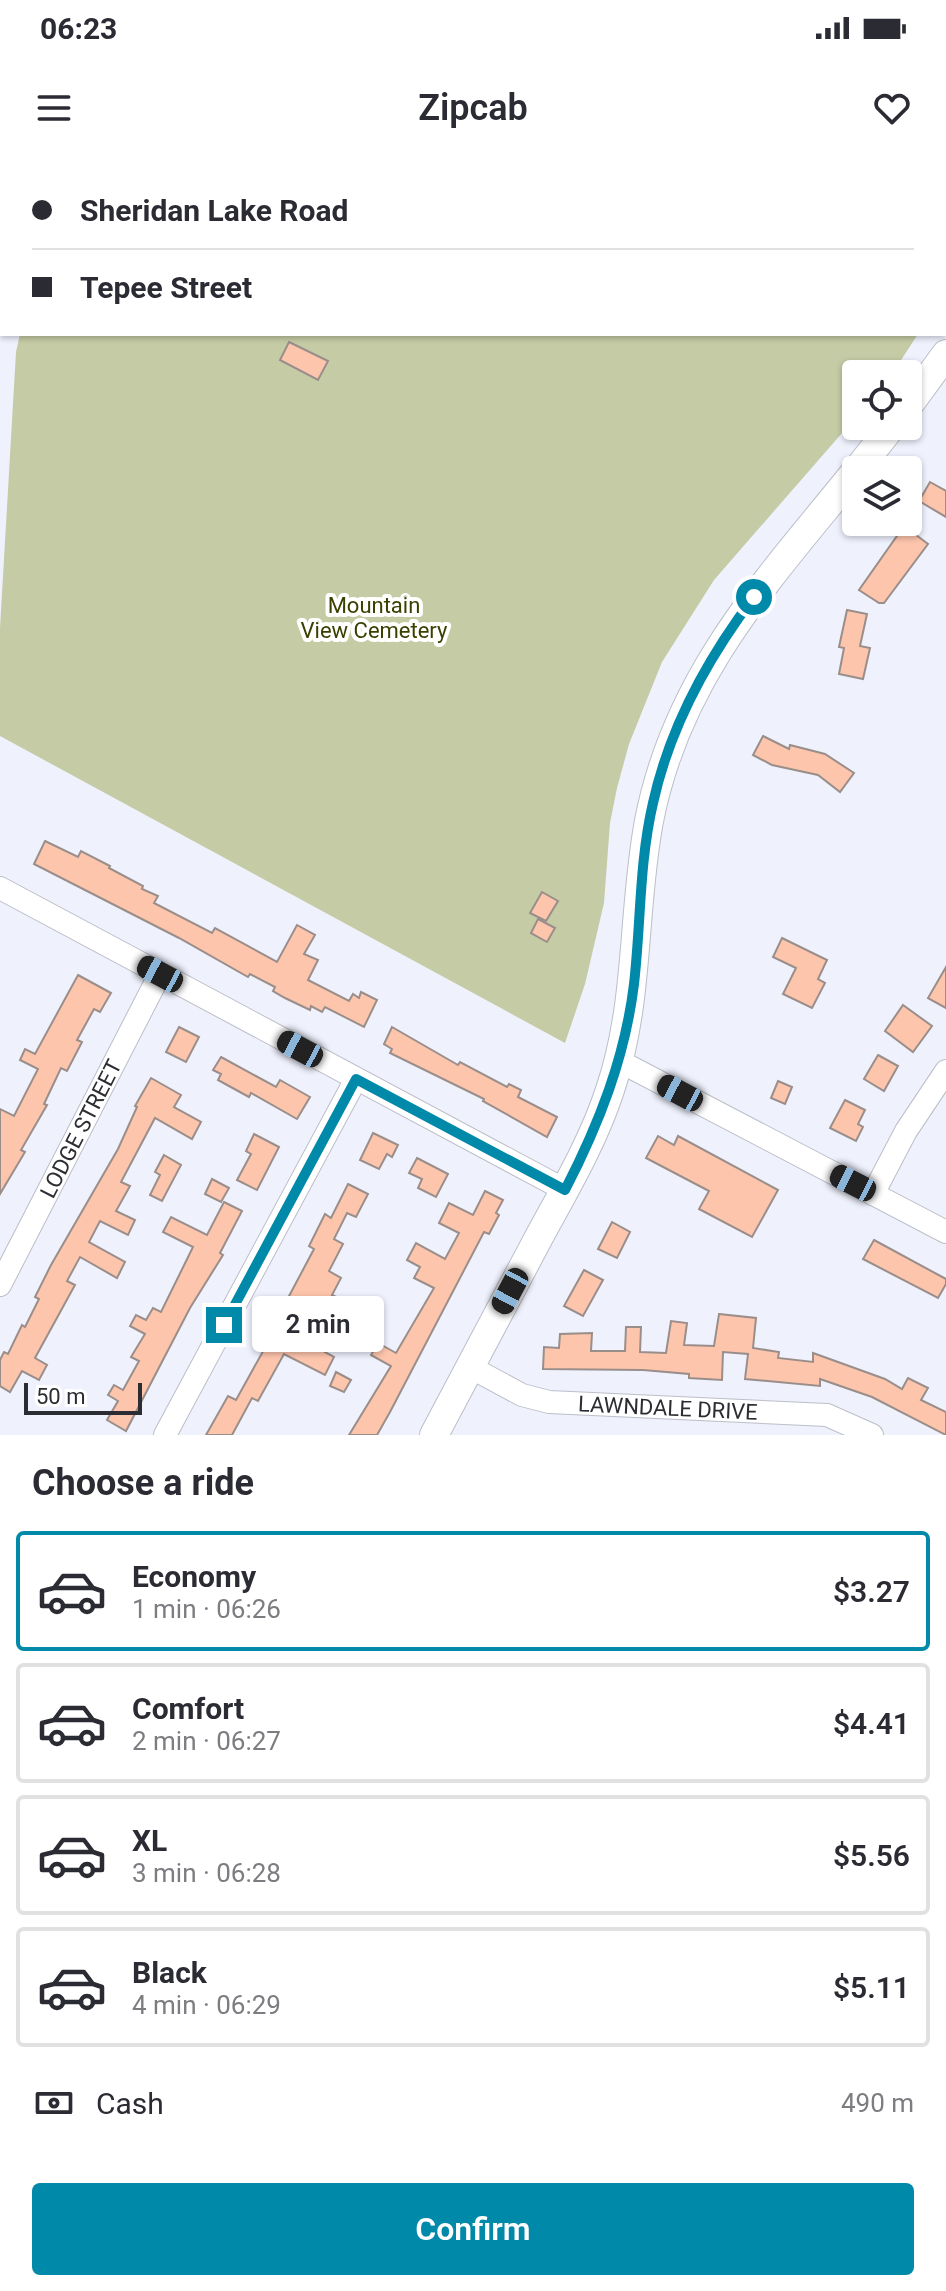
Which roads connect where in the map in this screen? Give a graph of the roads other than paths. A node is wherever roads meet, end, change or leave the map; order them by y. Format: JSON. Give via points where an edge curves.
{"nodes":[{"id":1,"x":946,"y":354,"type":"edge"},
{"id":2,"x":922,"y":387,"type":"edge"},
{"id":3,"x":881,"y":440,"type":"edge"},
{"id":4,"x":867,"y":456,"type":"edge"},
{"id":5,"x":842,"y":488,"type":"edge"},
{"id":6,"x":0,"y":888,"type":"edge"},
{"id":7,"x":160,"y":974,"type":"junction"},
{"id":8,"x":619,"y":1061,"type":"junction"},
{"id":9,"x":946,"y":1071,"type":"edge"},
{"id":10,"x":356,"y":1079,"type":"junction"},
{"id":11,"x":565,"y":1190,"type":"junction"},
{"id":12,"x":873,"y":1194,"type":"junction"},
{"id":13,"x":946,"y":1232,"type":"edge"},
{"id":14,"x":0,"y":1285,"type":"edge"},
{"id":15,"x":470,"y":1367,"type":"junction"},
{"id":16,"x":165,"y":1435,"type":"edge"},
{"id":17,"x":434,"y":1435,"type":"edge"},
{"id":18,"x":872,"y":1435,"type":"edge"}],
"edges":[{"from":1,"to":2,"type":"main road"},
{"from":3,"to":4,"type":"main road"},
{"from":5,"to":8,"type":"main road","via":[[737,620],[683,712],[649,823],[634,983]]},
{"from":6,"to":7,"type":"street"},
{"from":7,"to":10,"type":"street"},
{"from":7,"to":14,"type":"street","name":"LODGE STREET"},
{"from":8,"to":11,"type":"main road","via":[[600,1118]]},
{"from":8,"to":12,"type":"street"},
{"from":9,"to":12,"type":"street"},
{"from":10,"to":11,"type":"street"},
{"from":10,"to":16,"type":"street"},
{"from":11,"to":15,"type":"main road"},
{"from":12,"to":13,"type":"street"},
{"from":15,"to":17,"type":"main road"},
{"from":15,"to":18,"type":"street","name":"LAWNDALE DRIVE","via":[[522,1395],[549,1402],[827,1415]]}]}
